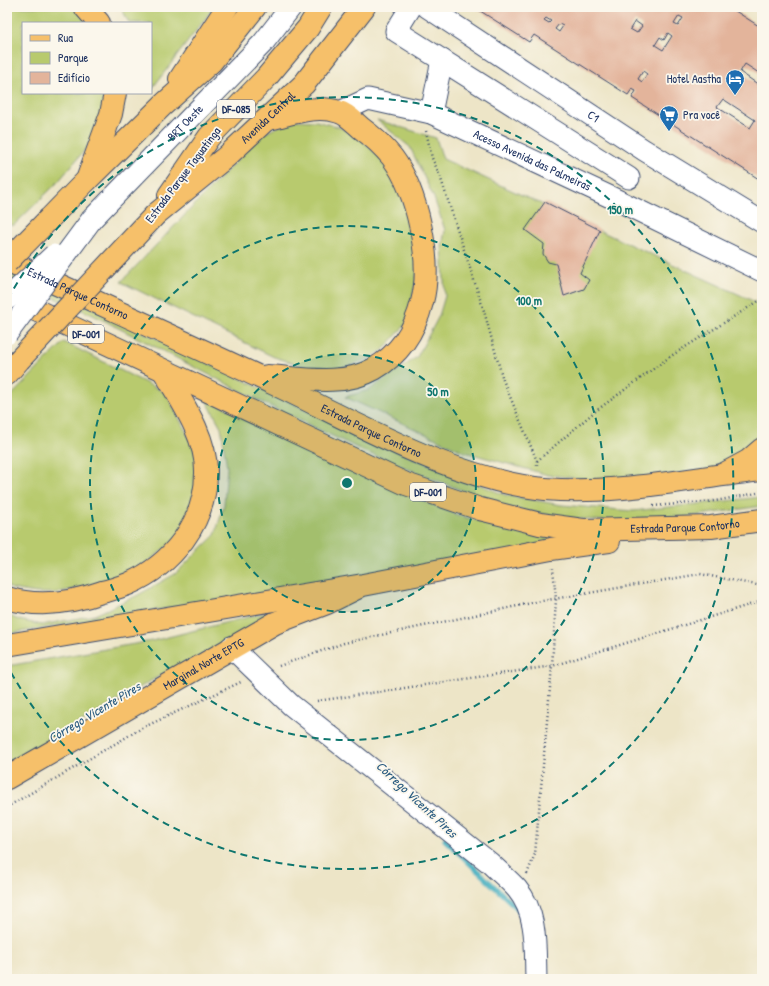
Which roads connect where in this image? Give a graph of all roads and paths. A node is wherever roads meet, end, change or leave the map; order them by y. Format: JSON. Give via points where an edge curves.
{"nodes":[{"id":1,"x":85,"y":7,"type":"edge"},
{"id":2,"x":227,"y":7,"type":"edge"},
{"id":3,"x":255,"y":7,"type":"edge"},
{"id":4,"x":291,"y":7,"type":"edge"},
{"id":5,"x":321,"y":7,"type":"edge"},
{"id":6,"x":364,"y":7,"type":"edge"},
{"id":7,"x":410,"y":7,"type":"edge"},
{"id":8,"x":427,"y":7,"type":"edge"},
{"id":9,"x":98,"y":22,"type":"edge"},
{"id":10,"x":442,"y":60,"type":"junction"},
{"id":11,"x":114,"y":94,"type":"edge"},
{"id":12,"x":163,"y":105,"type":"junction"},
{"id":13,"x":340,"y":112,"type":"junction"},
{"id":14,"x":427,"y":112,"type":"junction"},
{"id":15,"x":268,"y":119,"type":"junction"},
{"id":16,"x":644,"y":150,"type":"junction"},
{"id":17,"x":629,"y":178,"type":"junction"},
{"id":18,"x":87,"y":180,"type":"junction"},
{"id":19,"x":619,"y":201,"type":"junction"},
{"id":20,"x":156,"y":214,"type":"junction"},
{"id":21,"x":92,"y":219,"type":"junction"},
{"id":22,"x":762,"y":222,"type":"edge"},
{"id":23,"x":7,"y":262,"type":"edge"},
{"id":24,"x":760,"y":266,"type":"edge"},
{"id":25,"x":7,"y":298,"type":"edge"},
{"id":26,"x":762,"y":299,"type":"edge"},
{"id":27,"x":7,"y":334,"type":"edge"},
{"id":28,"x":13,"y":367,"type":"edge"},
{"id":29,"x":165,"y":372,"type":"junction"},
{"id":30,"x":255,"y":375,"type":"junction"},
{"id":31,"x":762,"y":449,"type":"edge"},
{"id":32,"x":537,"y":461,"type":"junction"},
{"id":33,"x":537,"y":466,"type":"dead end"},
{"id":34,"x":762,"y":470,"type":"edge"},
{"id":35,"x":724,"y":474,"type":"junction"},
{"id":36,"x":762,"y":520,"type":"edge"},
{"id":37,"x":711,"y":526,"type":"junction"},
{"id":38,"x":551,"y":549,"type":"junction"},
{"id":39,"x":363,"y":585,"type":"junction"},
{"id":40,"x":762,"y":586,"type":"edge"},
{"id":41,"x":7,"y":598,"type":"edge"},
{"id":42,"x":556,"y":599,"type":"junction"},
{"id":43,"x":762,"y":601,"type":"edge"},
{"id":44,"x":7,"y":645,"type":"edge"},
{"id":45,"x":231,"y":647,"type":"junction"},
{"id":46,"x":552,"y":666,"type":"junction"},
{"id":47,"x":258,"y":674,"type":"junction"},
{"id":48,"x":291,"y":705,"type":"junction"},
{"id":49,"x":7,"y":778,"type":"edge"},
{"id":50,"x":7,"y":807,"type":"edge"},
{"id":51,"x":517,"y":890,"type":"junction"},
{"id":52,"x":536,"y":979,"type":"edge"}],
"edges":[{"from":1,"to":9,"type":"main road"},
{"from":2,"to":12,"type":"main road"},
{"from":3,"to":12,"type":"main road","via":[[212,61]]},
{"from":4,"to":21,"type":"street","name":"BRT Oeste","via":[[263,43]]},
{"from":5,"to":20,"type":"main road","name":"Estrada Parque Taguatinga","number":"DF-085","via":[[308,28],[266,78],[209,137]]},
{"from":6,"to":15,"type":"main road","name":"Avenida Central","number":"DF-085","via":[[304,84]]},
{"from":7,"to":10,"type":"street","via":[[396,31]]},
{"from":8,"to":16,"type":"street","name":"C1"},
{"from":10,"to":14,"type":"street"},
{"from":10,"to":17,"type":"street"},
{"from":11,"to":18,"type":"main road","via":[[111,114]]},
{"from":12,"to":18,"type":"main road"},
{"from":13,"to":14,"type":"street","name":"Acesso Avenida das Palmeiras","via":[[368,99]]},
{"from":13,"to":15,"type":"main road","via":[[317,107]]},
{"from":13,"to":30,"type":"main road","via":[[369,134],[392,158],[410,191],[421,228],[425,266],[423,301],[408,337],[396,353],[373,370],[350,378]]},
{"from":14,"to":19,"type":"street","name":"Acesso Avenida das Palmeiras"},
{"from":14,"to":32,"type":"path","via":[[429,147],[484,311],[503,380]]},
{"from":15,"to":20,"type":"main road","name":"Avenida Central","number":"DF-085"},
{"from":16,"to":17,"type":"street"},
{"from":16,"to":22,"type":"street","name":"C1"},
{"from":17,"to":19,"type":"street"},
{"from":18,"to":23,"type":"main road","bridge":true},
{"from":19,"to":24,"type":"street","name":"Acesso Avenida das Palmeiras"},
{"from":20,"to":28,"type":"main road","name":"Estrada Parque Taguatinga","number":"DF-085","bridge":true},
{"from":21,"to":25,"type":"street","name":"BRT Oeste","bridge":true},
{"from":21,"to":27,"type":"street","name":"BRT Oeste","bridge":true},
{"from":23,"to":30,"type":"main road","name":"Estrada Parque Contorno","number":"DF-001"},
{"from":25,"to":29,"type":"main road","name":"Estrada Parque Contorno","number":"DF-001"},
{"from":26,"to":32,"type":"path","via":[[671,356],[593,413]]},
{"from":29,"to":37,"type":"main road","name":"Estrada Parque Contorno","number":"DF-001","via":[[406,484],[480,509],[540,524],[583,530]]},
{"from":29,"to":41,"type":"main road","via":[[191,420],[201,446],[206,472],[204,498],[194,523],[181,545],[160,565],[129,584],[92,596],[58,604],[25,603]]},
{"from":30,"to":35,"type":"main road","name":"Estrada Parque Contorno","number":"DF-001","via":[[435,461],[507,482],[545,489],[602,490]]},
{"from":31,"to":35,"type":"main road","via":[[748,462]]},
{"from":32,"to":33,"type":"path"},
{"from":34,"to":35,"type":"main road","name":"Estrada Parque Contorno","number":"DF-001"},
{"from":36,"to":37,"type":"main road","name":"Estrada Parque Contorno","number":"DF-001"},
{"from":37,"to":38,"type":"main road"},
{"from":38,"to":39,"type":"main road"},
{"from":38,"to":42,"type":"path"},
{"from":39,"to":44,"type":"main road"},
{"from":39,"to":45,"type":"main road","name":"Marginal Norte EPTG","via":[[327,603],[275,623]]},
{"from":40,"to":42,"type":"path","via":[[700,574]]},
{"from":42,"to":46,"type":"path"},
{"from":42,"to":47,"type":"path","via":[[344,643]]},
{"from":43,"to":46,"type":"path"},
{"from":45,"to":47,"type":"street"},
{"from":45,"to":49,"type":"main road","name":"Marginal Norte EPTG"},
{"from":46,"to":48,"type":"path"},
{"from":46,"to":51,"type":"path","via":[[535,854],[530,869]]},
{"from":47,"to":48,"type":"street"},
{"from":47,"to":50,"type":"path","via":[[142,728]]},
{"from":48,"to":51,"type":"street","via":[[490,863]]},
{"from":51,"to":52,"type":"street","via":[[526,902],[532,917]]}]}
